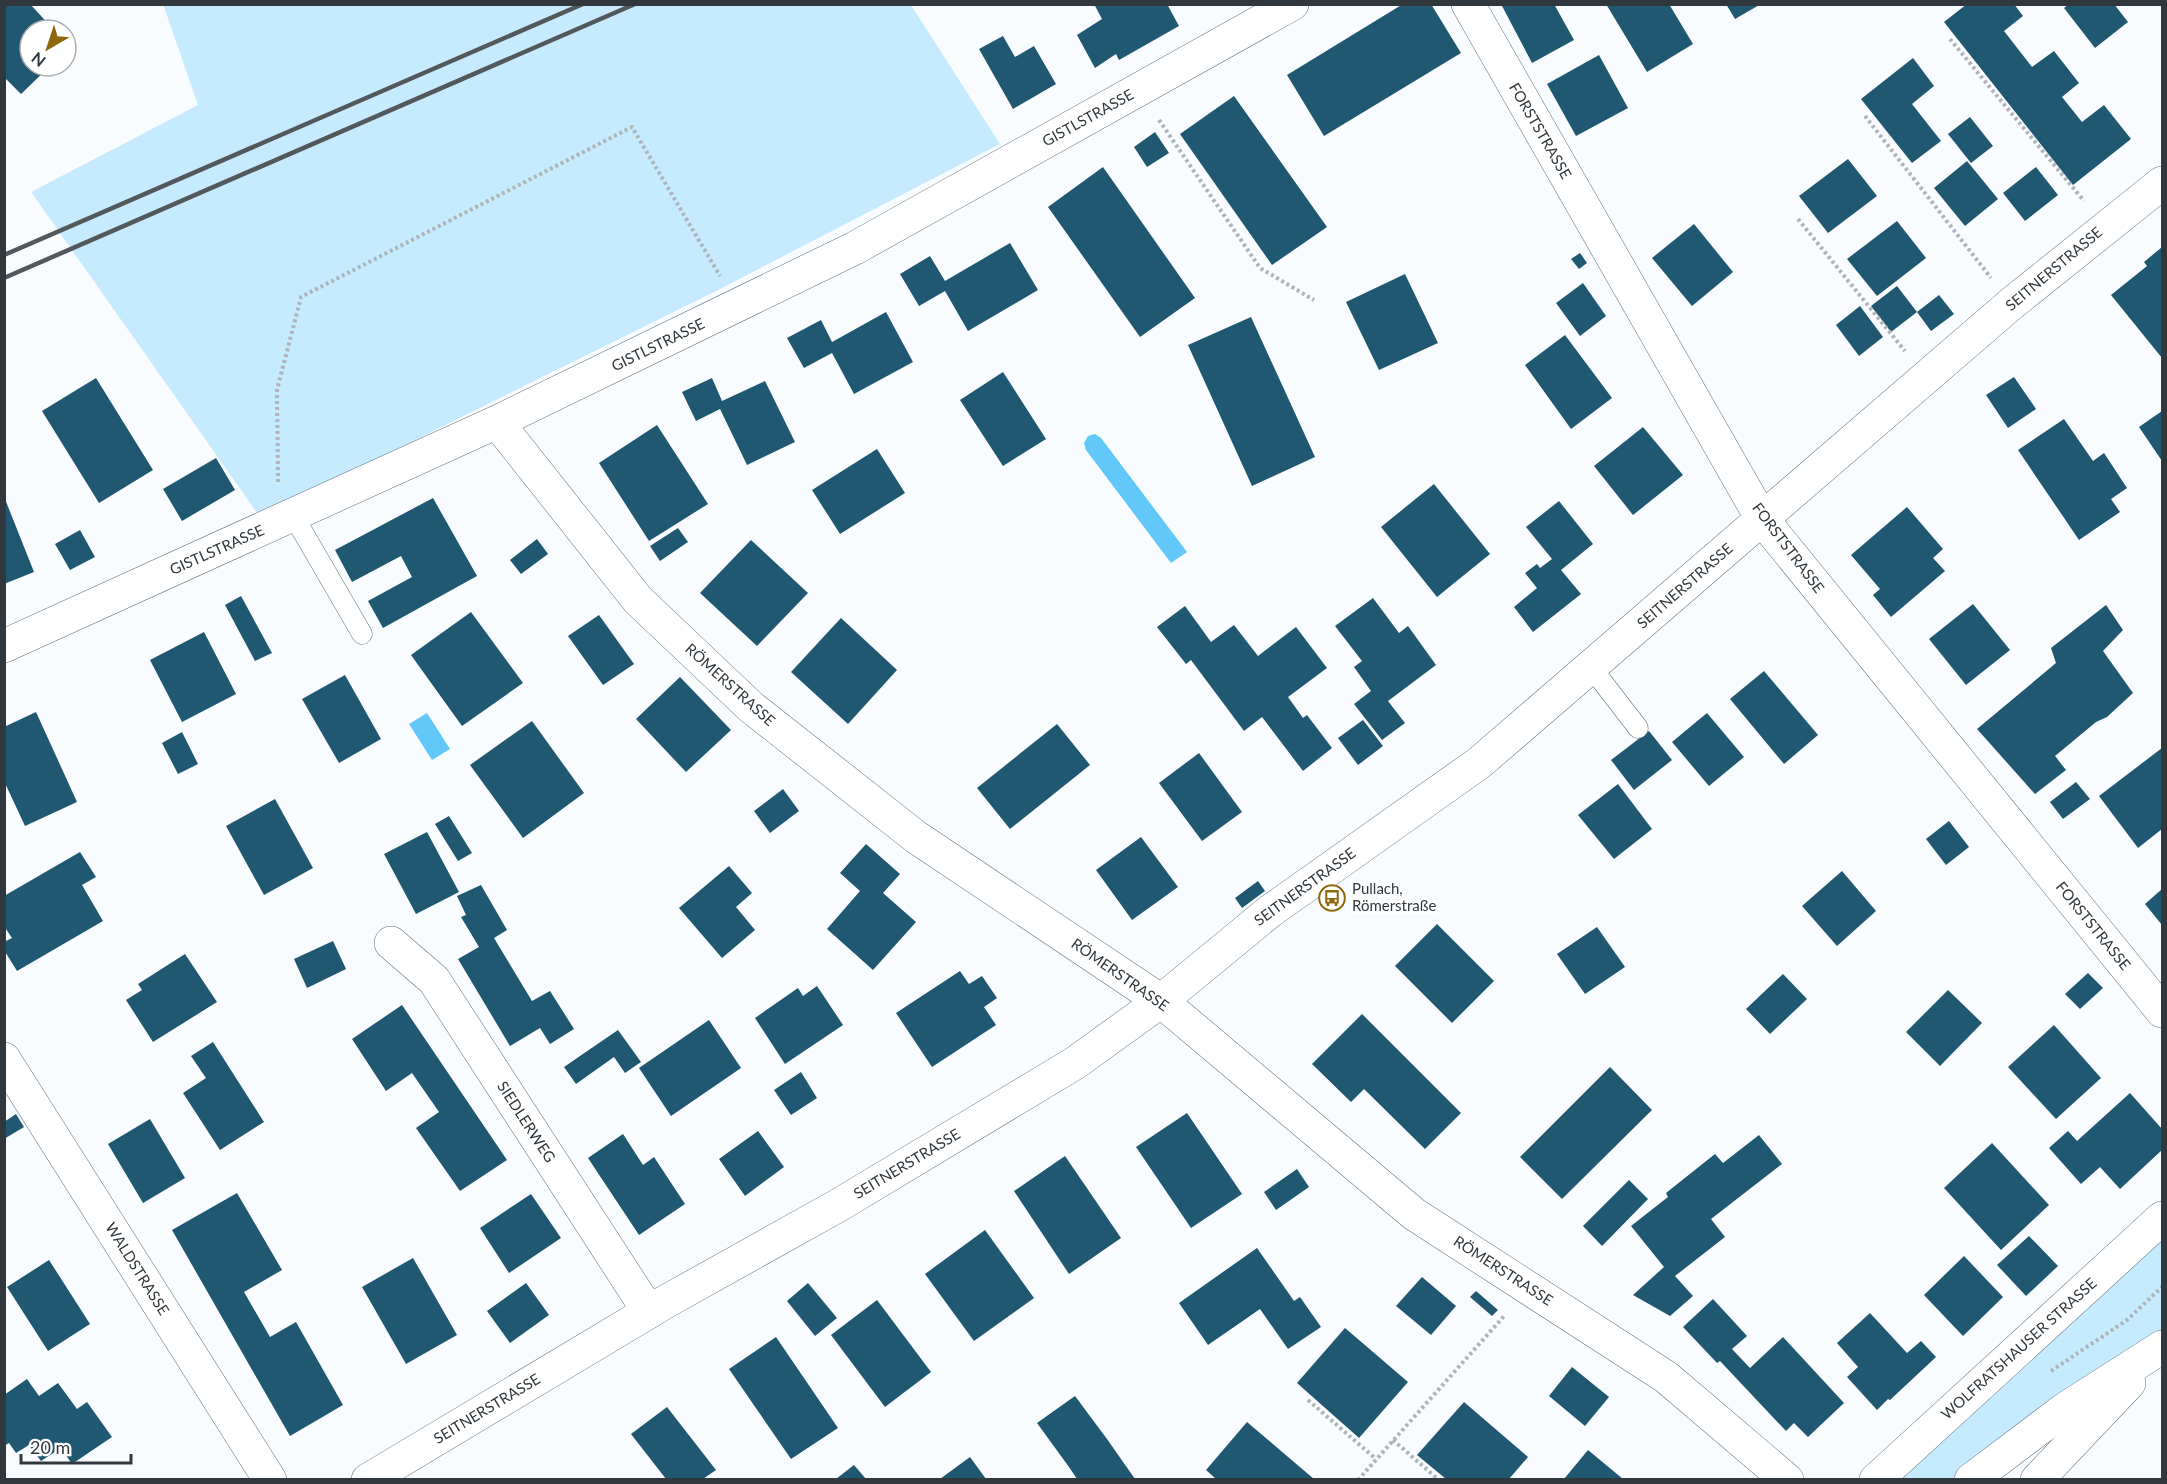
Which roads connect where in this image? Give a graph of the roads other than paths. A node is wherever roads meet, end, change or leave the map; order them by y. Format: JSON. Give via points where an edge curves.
{"nodes":[{"id":1,"x":1292,"y":4,"type":"edge"},
{"id":2,"x":1468,"y":4,"type":"edge"},
{"id":3,"x":2163,"y":183,"type":"edge"},
{"id":4,"x":497,"y":422,"type":"junction"},
{"id":5,"x":286,"y":518,"type":"junction"},
{"id":6,"x":1762,"y":519,"type":"junction"},
{"id":7,"x":362,"y":634,"type":"dead end"},
{"id":8,"x":4,"y":646,"type":"edge"},
{"id":9,"x":1591,"y":667,"type":"junction"},
{"id":10,"x":1638,"y":728,"type":"dead end"},
{"id":11,"x":391,"y":943,"type":"dead end"},
{"id":12,"x":1161,"y":1001,"type":"junction"},
{"id":13,"x":2163,"y":1011,"type":"edge"},
{"id":14,"x":4,"y":1059,"type":"edge"},
{"id":15,"x":2163,"y":1218,"type":"edge"},
{"id":16,"x":649,"y":1312,"type":"junction"},
{"id":17,"x":2163,"y":1347,"type":"edge"},
{"id":18,"x":270,"y":1479,"type":"edge"},
{"id":19,"x":368,"y":1479,"type":"edge"},
{"id":20,"x":1787,"y":1479,"type":"edge"},
{"id":21,"x":1876,"y":1479,"type":"edge"},
{"id":22,"x":1971,"y":1479,"type":"edge"},
{"id":23,"x":2037,"y":1479,"type":"edge"}],
"edges":[{"from":1,"to":4,"type":"street","name":"GISTLSTRASSE","via":[[855,248]]},
{"from":2,"to":6,"type":"street","name":"FORSTSTRASSE"},
{"from":3,"to":6,"type":"street","name":"SEITNERSTRASSE","via":[[2011,304]]},
{"from":4,"to":5,"type":"street","name":"GISTLSTRASSE"},
{"from":4,"to":12,"type":"street","name":"RÖMERSTRASSE","via":[[638,600],[751,707],[916,837]]},
{"from":5,"to":7,"type":"lane"},
{"from":5,"to":8,"type":"street","name":"GISTLSTRASSE"},
{"from":6,"to":9,"type":"street","name":"SEITNERSTRASSE"},
{"from":6,"to":13,"type":"street","name":"FORSTSTRASSE"},
{"from":9,"to":10,"type":"lane"},
{"from":9,"to":12,"type":"street","name":"SEITNERSTRASSE","via":[[1479,763],[1269,912]]},
{"from":11,"to":16,"type":"street","name":"SIEDLERWEG","via":[[434,980]]},
{"from":12,"to":16,"type":"street","name":"SEITNERSTRASSE","via":[[1075,1063],[839,1205]]},
{"from":12,"to":20,"type":"street","name":"RÖMERSTRASSE","via":[[1414,1214],[1666,1377]]},
{"from":14,"to":18,"type":"street","name":"WALDSTRASSE"},
{"from":15,"to":21,"type":"street","name":"WOLFRATSHAUSER STRASSE"},
{"from":16,"to":19,"type":"street","name":"SEITNERSTRASSE"},
{"from":17,"to":22,"type":"street","via":[[2065,1409]]},
{"from":17,"to":23,"type":"street"}]}
